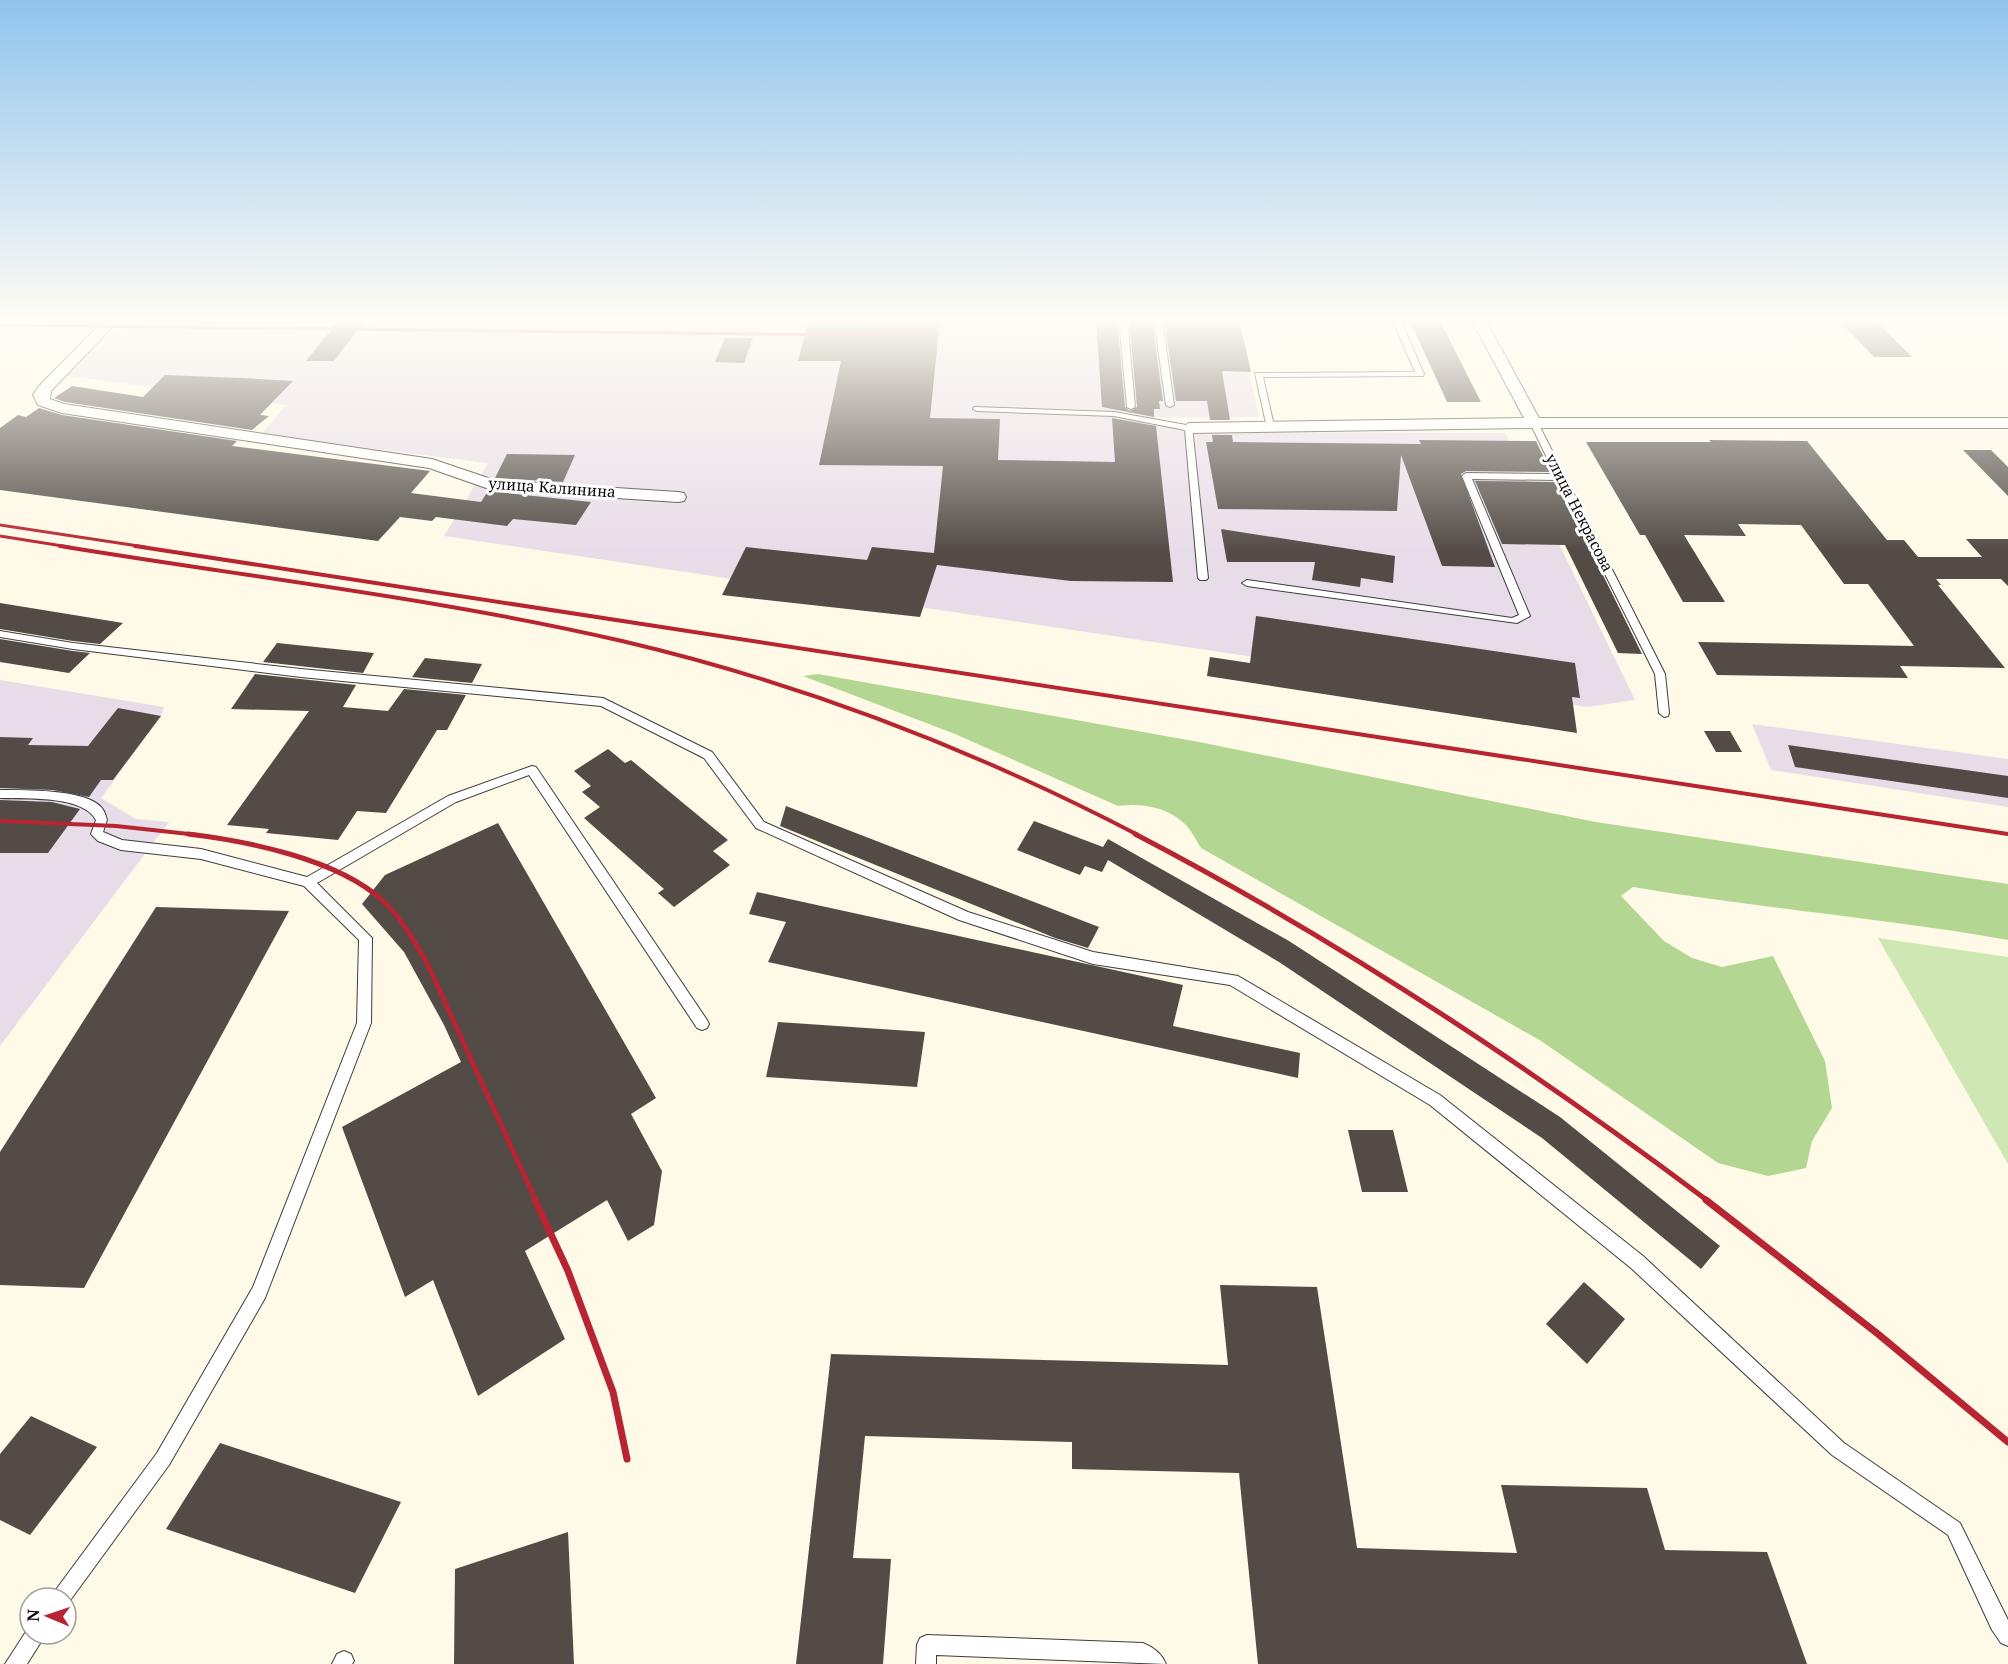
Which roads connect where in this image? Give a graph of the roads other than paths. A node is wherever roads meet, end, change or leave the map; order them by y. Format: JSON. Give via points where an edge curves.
{"nodes":[{"id":1,"x":41,"y":397,"type":"edge"},
{"id":2,"x":1130,"y":397,"type":"edge"},
{"id":3,"x":1169,"y":397,"type":"edge"},
{"id":4,"x":1262,"y":397,"type":"edge"},
{"id":5,"x":1520,"y":397,"type":"edge"},
{"id":6,"x":1170,"y":405,"type":"dead end"},
{"id":7,"x":1131,"y":407,"type":"dead end"},
{"id":8,"x":977,"y":409,"type":"dead end"},
{"id":9,"x":1534,"y":423,"type":"junction"},
{"id":10,"x":2008,"y":423,"type":"edge"},
{"id":11,"x":1270,"y":426,"type":"junction"},
{"id":12,"x":1189,"y":428,"type":"junction"},
{"id":13,"x":1561,"y":477,"type":"junction"},
{"id":14,"x":678,"y":497,"type":"dead end"},
{"id":15,"x":1203,"y":578,"type":"dead end"},
{"id":16,"x":1246,"y":583,"type":"dead end"},
{"id":17,"x":0,"y":634,"type":"edge"},
{"id":18,"x":1664,"y":712,"type":"dead end"},
{"id":19,"x":0,"y":794,"type":"edge"},
{"id":20,"x":308,"y":882,"type":"junction"},
{"id":21,"x":702,"y":1024,"type":"dead end"},
{"id":22,"x":71,"y":1586,"type":"edge"},
{"id":23,"x":2008,"y":1636,"type":"edge"},
{"id":24,"x":28,"y":1646,"type":"edge"},
{"id":25,"x":15,"y":1664,"type":"edge"},
{"id":26,"x":926,"y":1664,"type":"edge"},
{"id":27,"x":1156,"y":1664,"type":"edge"}],
"edges":[{"from":1,"to":14,"type":"street","name":"улица Калинина","via":[[43,402],[62,408],[432,464],[492,485]]},
{"from":2,"to":7,"type":"lane"},
{"from":3,"to":6,"type":"lane"},
{"from":4,"to":11,"type":"lane"},
{"from":5,"to":9,"type":"street","name":"улица Некрасова"},
{"from":8,"to":12,"type":"lane","via":[[1114,414]]},
{"from":9,"to":10,"type":"street"},
{"from":9,"to":11,"type":"street"},
{"from":9,"to":13,"type":"lane","name":"улица Некрасова"},
{"from":11,"to":12,"type":"street"},
{"from":12,"to":15,"type":"lane"},
{"from":13,"to":16,"type":"lane","via":[[1466,476],[1525,616],[1513,621]]},
{"from":13,"to":18,"type":"lane","name":"улица Некрасова","via":[[1660,674]]},
{"from":17,"to":23,"type":"lane","via":[[302,673],[603,702],[708,755],[760,825],[964,916],[1093,958],[1233,980],[1435,1100],[1637,1262],[1838,1449],[1954,1529]]},
{"from":19,"to":20,"type":"lane","via":[[86,802],[103,818],[97,834],[107,841],[201,854]]},
{"from":20,"to":21,"type":"lane","via":[[452,799],[532,770]]},
{"from":20,"to":22,"type":"lane","via":[[366,938],[364,1023],[259,1292],[163,1459]]},
{"from":24,"to":25,"type":"lane"},
{"from":26,"to":27,"type":"lane","via":[[927,1645],[1143,1653]]}]}
